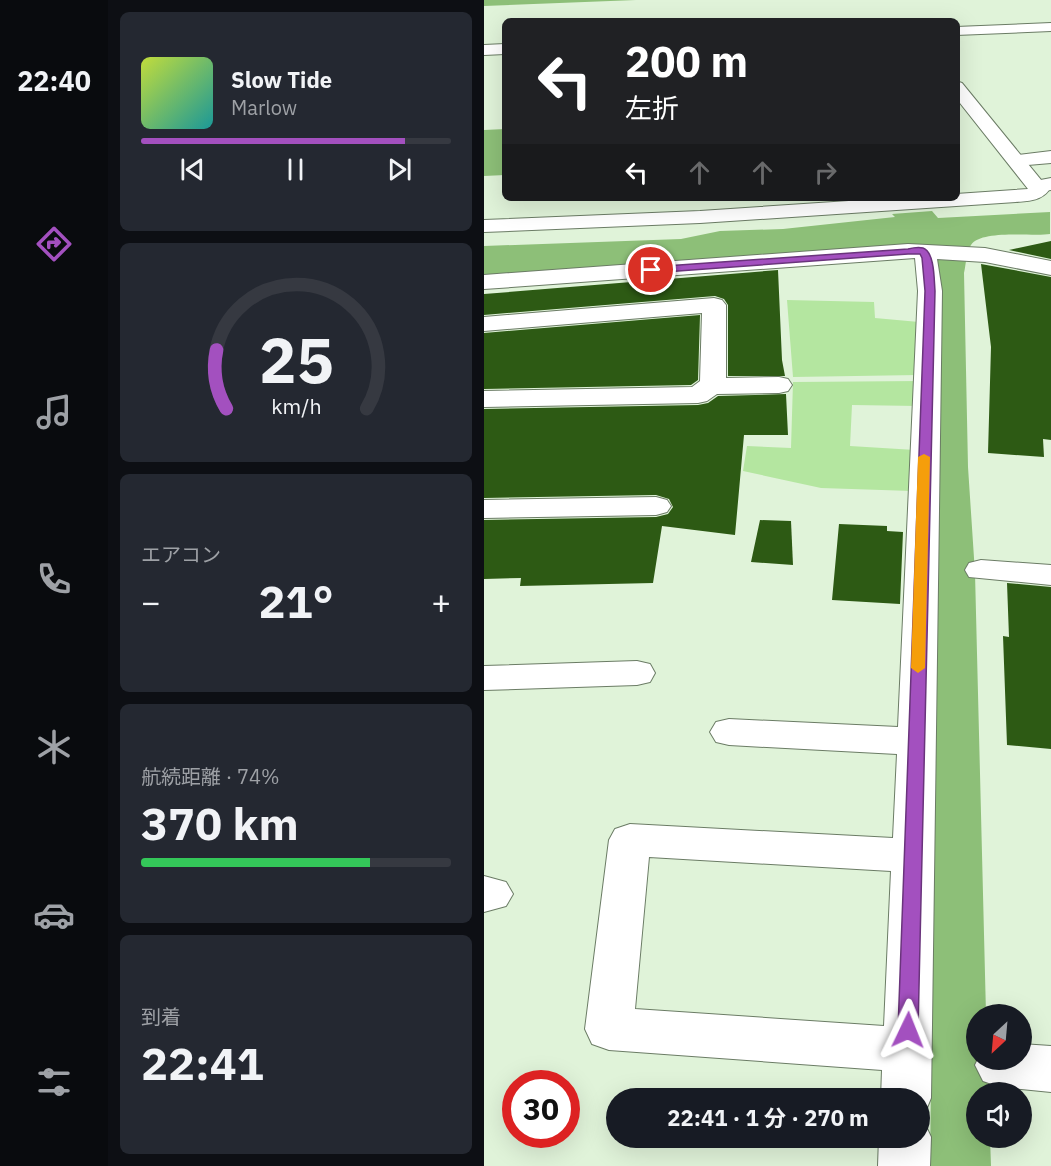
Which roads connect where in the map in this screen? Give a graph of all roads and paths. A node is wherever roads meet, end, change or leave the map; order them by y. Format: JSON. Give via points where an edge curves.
{"nodes":[{"id":1,"x":1051,"y":27,"type":"edge"},
{"id":2,"x":960,"y":31,"type":"edge"},
{"id":3,"x":1051,"y":36,"type":"edge"},
{"id":4,"x":960,"y":39,"type":"edge"},
{"id":5,"x":502,"y":50,"type":"edge"},
{"id":6,"x":484,"y":53,"type":"edge"},
{"id":7,"x":502,"y":54,"type":"edge"},
{"id":8,"x":960,"y":91,"type":"edge"},
{"id":9,"x":1051,"y":157,"type":"edge"},
{"id":10,"x":1016,"y":160,"type":"junction"},
{"id":11,"x":1044,"y":185,"type":"edge"},
{"id":12,"x":960,"y":200,"type":"edge"},
{"id":13,"x":939,"y":201,"type":"edge"},
{"id":14,"x":484,"y":226,"type":"edge"},
{"id":15,"x":926,"y":251,"type":"junction"},
{"id":16,"x":1051,"y":268,"type":"edge"},
{"id":17,"x":484,"y":282,"type":"edge"},
{"id":18,"x":484,"y":324,"type":"edge"},
{"id":19,"x":780,"y":385,"type":"dead end"},
{"id":20,"x":710,"y":386,"type":"junction"},
{"id":21,"x":484,"y":399,"type":"edge"},
{"id":22,"x":656,"y":506,"type":"dead end"},
{"id":23,"x":484,"y":509,"type":"edge"},
{"id":24,"x":981,"y":570,"type":"dead end"},
{"id":25,"x":1051,"y":575,"type":"edge"},
{"id":26,"x":637,"y":673,"type":"dead end"},
{"id":27,"x":484,"y":678,"type":"edge"},
{"id":28,"x":729,"y":732,"type":"dead end"},
{"id":29,"x":916,"y":741,"type":"junction"},
{"id":30,"x":913,"y":856,"type":"junction"},
{"id":31,"x":907,"y":1050,"type":"junction"},
{"id":32,"x":1032,"y":1068,"type":"edge"},
{"id":33,"x":1051,"y":1070,"type":"edge"},
{"id":34,"x":906,"y":1088,"type":"edge"},
{"id":35,"x":905,"y":1148,"type":"edge"},
{"id":36,"x":904,"y":1166,"type":"edge"}],
"edges":[{"from":1,"to":2,"type":"street"},
{"from":3,"to":4,"type":"street"},
{"from":5,"to":6,"type":"street"},
{"from":6,"to":7,"type":"street"},
{"from":8,"to":10,"type":"street"},
{"from":9,"to":10,"type":"street"},
{"from":10,"to":11,"type":"street"},
{"from":11,"to":12,"type":"street","via":[[1033,194]]},
{"from":13,"to":14,"type":"street","via":[[724,216]]},
{"from":15,"to":16,"type":"street"},
{"from":15,"to":17,"type":"street"},
{"from":15,"to":29,"type":"street","via":[[930,291]]},
{"from":18,"to":20,"type":"street","via":[[714,305]]},
{"from":19,"to":20,"type":"street"},
{"from":20,"to":21,"type":"street","via":[[698,395]]},
{"from":22,"to":23,"type":"street"},
{"from":24,"to":25,"type":"street"},
{"from":26,"to":27,"type":"street"},
{"from":28,"to":29,"type":"street"},
{"from":29,"to":30,"type":"street"},
{"from":30,"to":31,"type":"street"},
{"from":30,"to":31,"type":"street","via":[[630,840],[609,1029]]},
{"from":31,"to":34,"type":"street"},
{"from":32,"to":33,"type":"street"},
{"from":35,"to":36,"type":"street"}]}
